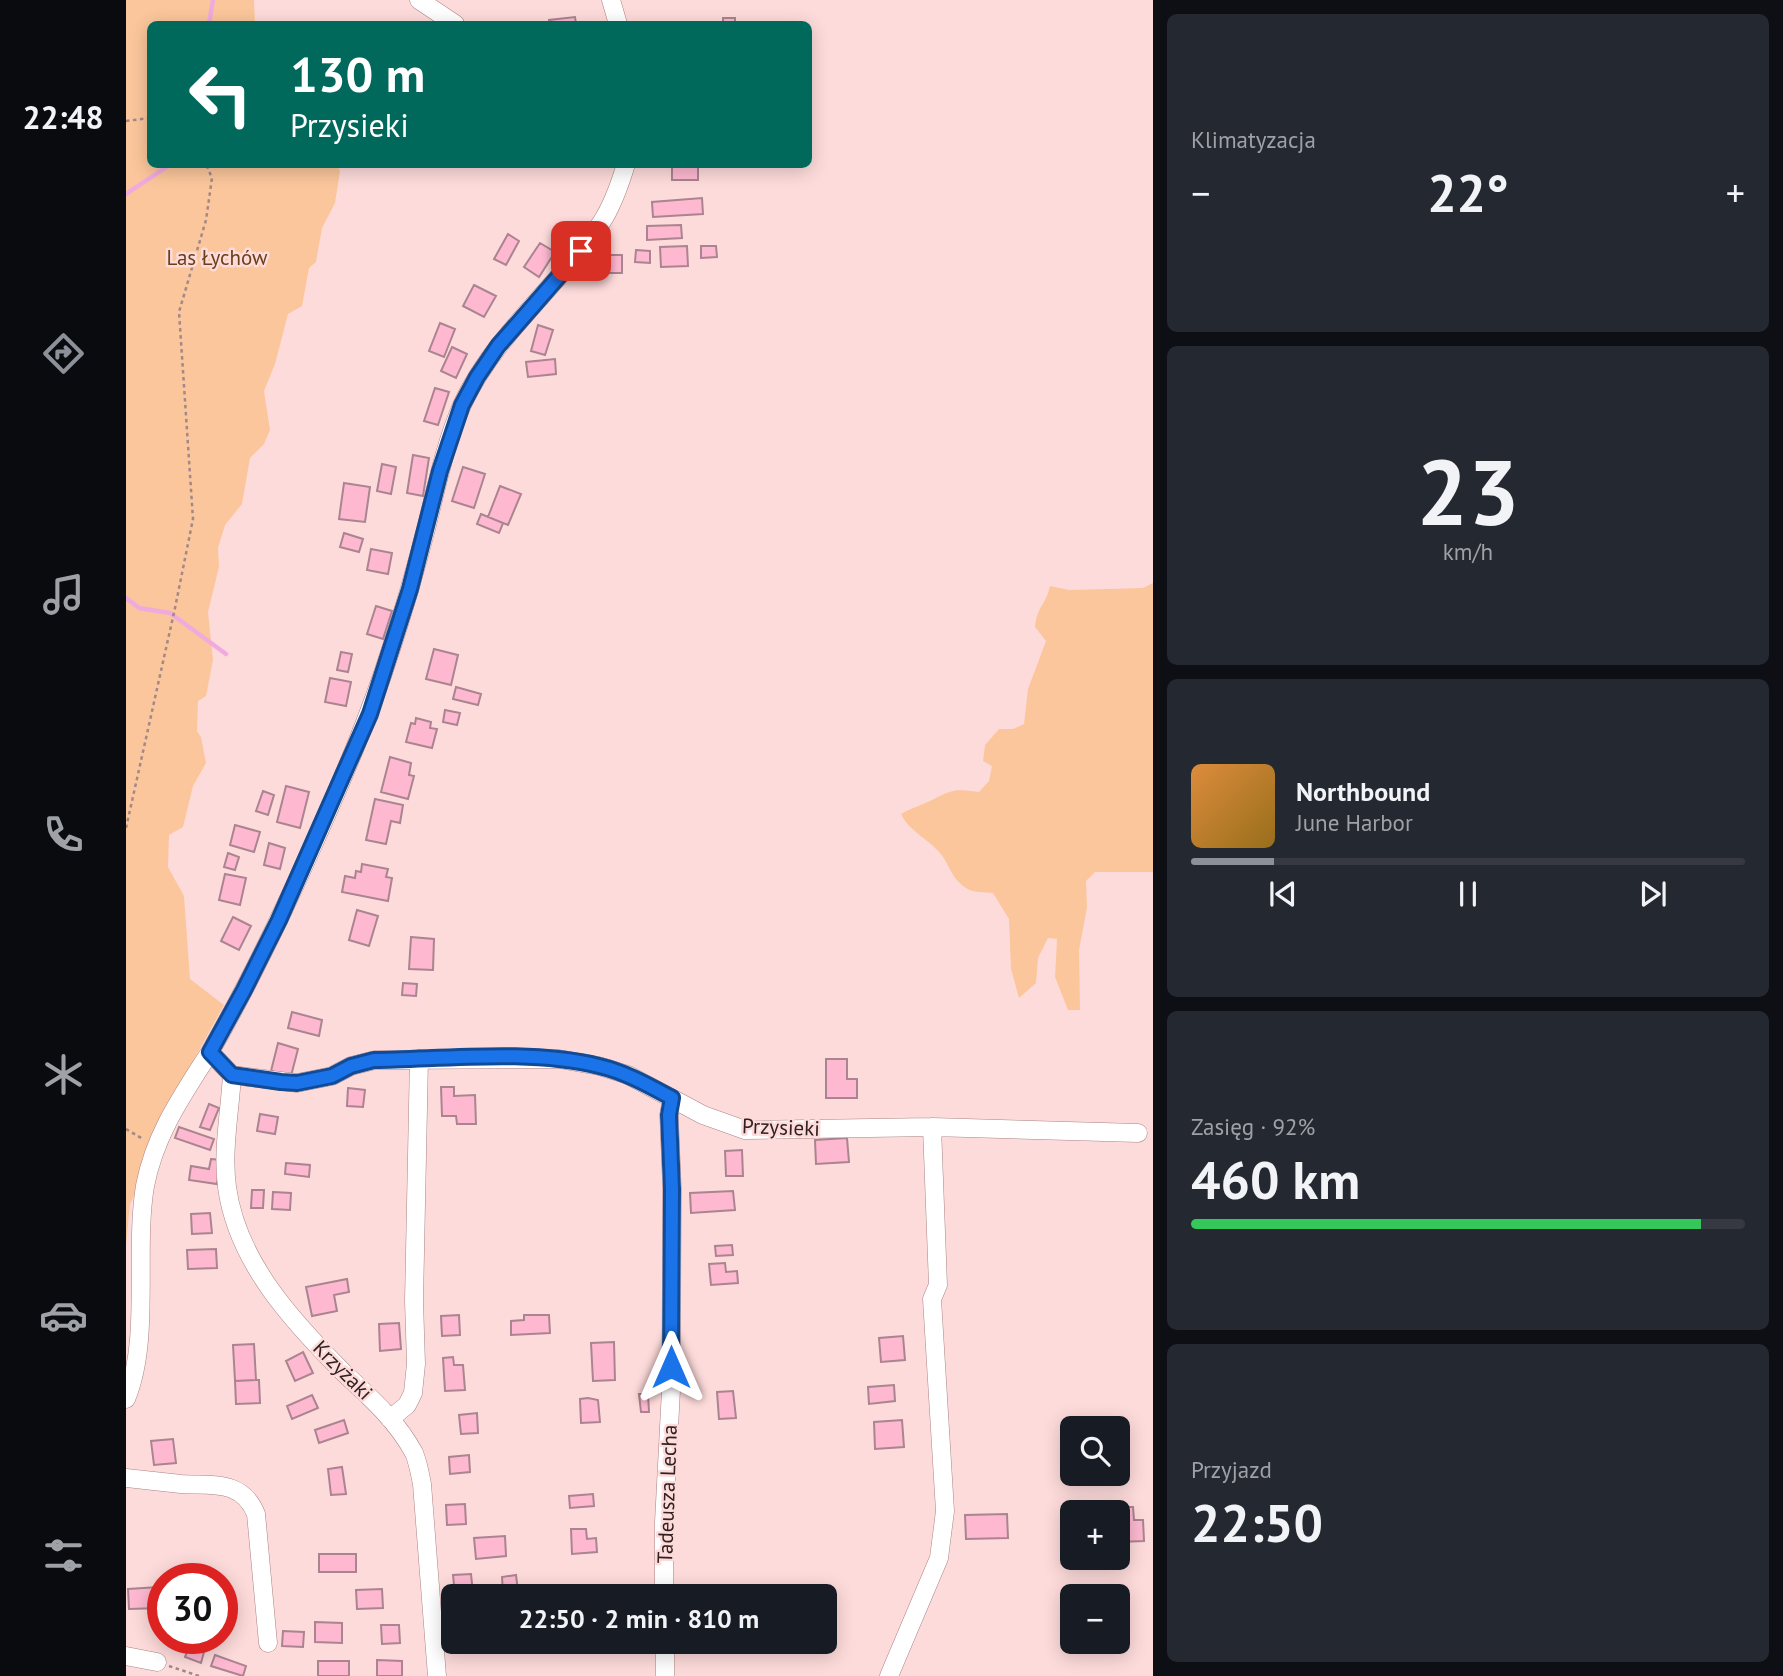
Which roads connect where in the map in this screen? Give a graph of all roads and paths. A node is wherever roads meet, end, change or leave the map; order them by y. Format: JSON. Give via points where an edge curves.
{"nodes":[{"id":1,"x":419,"y":0,"type":"edge"},
{"id":2,"x":611,"y":0,"type":"edge"},
{"id":3,"x":450,"y":21,"type":"edge"},
{"id":4,"x":617,"y":21,"type":"edge"},
{"id":5,"x":147,"y":118,"type":"edge"},
{"id":6,"x":126,"y":121,"type":"edge"},
{"id":7,"x":208,"y":168,"type":"edge"},
{"id":8,"x":625,"y":168,"type":"edge"},
{"id":9,"x":126,"y":828,"type":"edge"},
{"id":10,"x":210,"y":1052,"type":"junction"},
{"id":11,"x":419,"y":1059,"type":"junction"},
{"id":12,"x":232,"y":1075,"type":"junction"},
{"id":13,"x":672,"y":1098,"type":"junction"},
{"id":14,"x":932,"y":1128,"type":"junction"},
{"id":15,"x":126,"y":1129,"type":"edge"},
{"id":16,"x":1138,"y":1133,"type":"dead end"},
{"id":17,"x":155,"y":1146,"type":"junction"},
{"id":18,"x":126,"y":1399,"type":"edge"},
{"id":19,"x":390,"y":1419,"type":"junction"},
{"id":20,"x":126,"y":1478,"type":"edge"},
{"id":21,"x":664,"y":1584,"type":"edge"},
{"id":22,"x":268,"y":1643,"type":"dead end"},
{"id":23,"x":665,"y":1654,"type":"edge"},
{"id":24,"x":126,"y":1656,"type":"edge"},
{"id":25,"x":157,"y":1662,"type":"joint"},
{"id":26,"x":199,"y":1676,"type":"edge"},
{"id":27,"x":437,"y":1676,"type":"edge"},
{"id":28,"x":665,"y":1676,"type":"edge"},
{"id":29,"x":889,"y":1676,"type":"edge"}],
"edges":[{"from":1,"to":3,"type":"street"},
{"from":2,"to":4,"type":"street"},
{"from":5,"to":6,"type":"path"},
{"from":7,"to":9,"type":"path","via":[[212,178],[206,220],[179,312],[192,519]]},
{"from":8,"to":10,"type":"street","via":[[603,220],[498,346],[462,405],[370,714],[279,920]]},
{"from":10,"to":12,"type":"street"},
{"from":10,"to":17,"type":"street"},
{"from":11,"to":12,"type":"street","name":"Przysieki","via":[[374,1060],[297,1083]]},
{"from":11,"to":13,"type":"street","name":"Przysieki","via":[[559,1059],[628,1075]]},
{"from":11,"to":19,"type":"street","via":[[414,1393]]},
{"from":12,"to":19,"type":"street","name":"Krzyżaki","via":[[227,1185],[246,1246],[270,1292]]},
{"from":13,"to":14,"type":"street","name":"Przysieki","via":[[745,1130]]},
{"from":13,"to":21,"type":"street","name":"Tadeusza Lecha","via":[[671,1390]]},
{"from":14,"to":16,"type":"street","name":"Przysieki"},
{"from":14,"to":29,"type":"street","via":[[938,1285],[932,1299],[945,1511],[939,1558]]},
{"from":15,"to":17,"type":"path"},
{"from":17,"to":18,"type":"street","via":[[145,1187],[135,1366]]},
{"from":19,"to":27,"type":"street","name":"Krzyżaki","via":[[415,1455],[422,1484]]},
{"from":20,"to":22,"type":"street","via":[[221,1484],[252,1503],[257,1514]]},
{"from":23,"to":28,"type":"street"},
{"from":24,"to":25,"type":"street"},
{"from":25,"to":26,"type":"path"}]}
